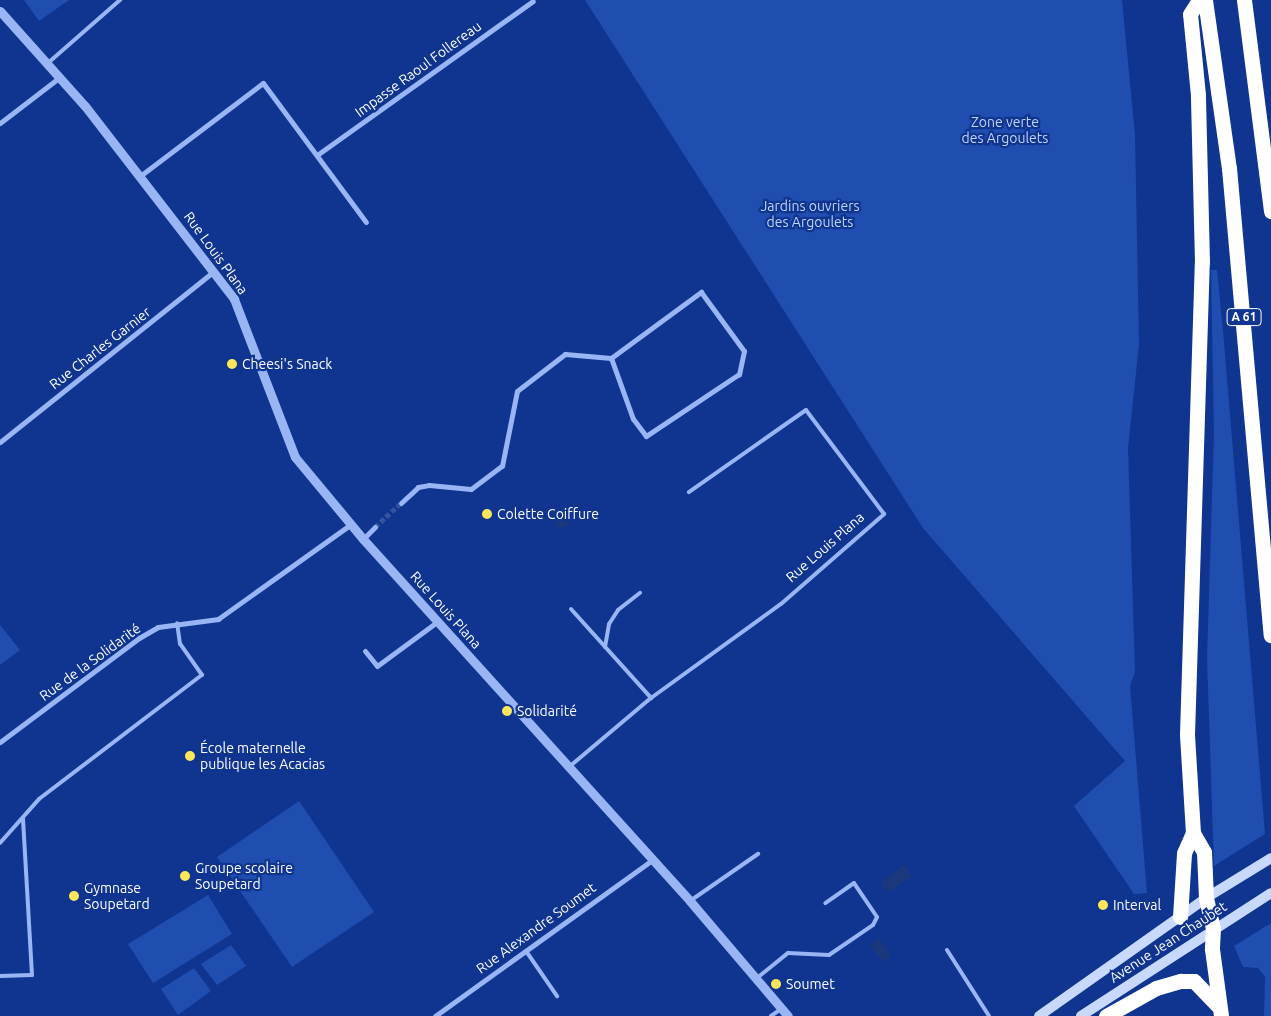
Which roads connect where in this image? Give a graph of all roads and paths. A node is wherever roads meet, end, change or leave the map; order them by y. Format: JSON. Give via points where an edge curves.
{"nodes":[{"id":1,"x":120,"y":0,"type":"edge"},
{"id":2,"x":1198,"y":0,"type":"edge"},
{"id":3,"x":1205,"y":0,"type":"edge"},
{"id":4,"x":1244,"y":0,"type":"edge"},
{"id":5,"x":533,"y":1,"type":"edge"},
{"id":6,"x":0,"y":11,"type":"edge"},
{"id":7,"x":48,"y":63,"type":"junction"},
{"id":8,"x":60,"y":77,"type":"junction"},
{"id":9,"x":0,"y":123,"type":"edge"},
{"id":10,"x":317,"y":155,"type":"junction"},
{"id":11,"x":140,"y":176,"type":"junction"},
{"id":12,"x":1271,"y":211,"type":"edge"},
{"id":13,"x":366,"y":222,"type":"dead end"},
{"id":14,"x":214,"y":271,"type":"junction"},
{"id":15,"x":611,"y":358,"type":"junction"},
{"id":16,"x":0,"y":442,"type":"edge"},
{"id":17,"x":689,"y":492,"type":"dead end"},
{"id":18,"x":401,"y":503,"type":"tunnel mouth"},
{"id":19,"x":351,"y":524,"type":"junction"},
{"id":20,"x":376,"y":527,"type":"tunnel mouth"},
{"id":21,"x":363,"y":539,"type":"junction"},
{"id":22,"x":640,"y":593,"type":"dead end"},
{"id":23,"x":571,"y":609,"type":"dead end"},
{"id":24,"x":438,"y":621,"type":"junction"},
{"id":25,"x":177,"y":623,"type":"junction"},
{"id":26,"x":1271,"y":635,"type":"edge"},
{"id":27,"x":605,"y":647,"type":"junction"},
{"id":28,"x":365,"y":651,"type":"dead end"},
{"id":29,"x":651,"y":698,"type":"junction"},
{"id":30,"x":0,"y":742,"type":"edge"},
{"id":31,"x":569,"y":767,"type":"junction"},
{"id":32,"x":23,"y":818,"type":"junction"},
{"id":33,"x":1193,"y":833,"type":"junction"},
{"id":34,"x":0,"y":843,"type":"edge"},
{"id":35,"x":758,"y":854,"type":"dead end"},
{"id":36,"x":1271,"y":858,"type":"edge"},
{"id":37,"x":652,"y":860,"type":"junction"},
{"id":38,"x":1271,"y":893,"type":"edge"},
{"id":39,"x":1206,"y":898,"type":"junction"},
{"id":40,"x":690,"y":901,"type":"junction"},
{"id":41,"x":826,"y":902,"type":"dead end"},
{"id":42,"x":1180,"y":917,"type":"junction"},
{"id":43,"x":1213,"y":928,"type":"junction"},
{"id":44,"x":526,"y":950,"type":"junction"},
{"id":45,"x":947,"y":950,"type":"dead end"},
{"id":46,"x":0,"y":976,"type":"edge"},
{"id":47,"x":756,"y":979,"type":"junction"},
{"id":48,"x":558,"y":996,"type":"dead end"},
{"id":49,"x":782,"y":1008,"type":"junction"},
{"id":50,"x":1219,"y":1010,"type":"edge"},
{"id":51,"x":435,"y":1016,"type":"edge"},
{"id":52,"x":771,"y":1016,"type":"edge"},
{"id":53,"x":788,"y":1016,"type":"edge"},
{"id":54,"x":989,"y":1016,"type":"edge"},
{"id":55,"x":1039,"y":1016,"type":"edge"},
{"id":56,"x":1081,"y":1016,"type":"edge"},
{"id":57,"x":1106,"y":1016,"type":"edge"}],
"edges":[{"from":1,"to":7,"type":"lane"},
{"from":2,"to":33,"type":"highway","via":[[1190,14],[1198,95],[1202,253],[1188,724]]},
{"from":3,"to":26,"type":"highway","number":"A 61","via":[[1229,168]]},
{"from":4,"to":12,"type":"highway"},
{"from":5,"to":10,"type":"street","name":"Impasse Raoul Follereau"},
{"from":6,"to":7,"type":"street","name":"Rue Louis Plana"},
{"from":7,"to":8,"type":"street","name":"Rue Louis Plana"},
{"from":8,"to":9,"type":"street"},
{"from":8,"to":11,"type":"street","name":"Rue Louis Plana"},
{"from":10,"to":11,"type":"street","via":[[262,83]]},
{"from":10,"to":13,"type":"street"},
{"from":11,"to":14,"type":"street","name":"Rue Louis Plana"},
{"from":14,"to":16,"type":"street","name":"Rue Charles Garnier"},
{"from":14,"to":19,"type":"street","name":"Rue Louis Plana","via":[[234,299],[245,324],[295,457]]},
{"from":15,"to":15,"type":"street","via":[[633,419],[646,436],[739,374],[744,351],[701,292]]},
{"from":15,"to":18,"type":"street","via":[[565,354],[516,391],[502,466],[470,489],[418,487]]},
{"from":17,"to":29,"type":"lane","name":"Rue Louis Plana","via":[[806,410],[884,514],[781,604]]},
{"from":19,"to":21,"type":"street","name":"Rue Louis Plana"},
{"from":19,"to":25,"type":"street","name":"Rue de la Solidarité","via":[[218,619]]},
{"from":20,"to":21,"type":"street"},
{"from":21,"to":24,"type":"street","name":"Rue Louis Plana"},
{"from":22,"to":27,"type":"lane","via":[[618,610],[609,624]]},
{"from":23,"to":27,"type":"lane"},
{"from":24,"to":28,"type":"street","via":[[377,666]]},
{"from":24,"to":31,"type":"street","name":"Rue Louis Plana"},
{"from":25,"to":30,"type":"street","name":"Rue de la Solidarité","via":[[158,627],[139,638]]},
{"from":25,"to":32,"type":"lane","via":[[180,644],[202,675],[39,799]]},
{"from":27,"to":29,"type":"lane"},
{"from":29,"to":31,"type":"lane","name":"Rue Louis Plana"},
{"from":31,"to":37,"type":"street","name":"Rue Louis Plana"},
{"from":32,"to":34,"type":"lane"},
{"from":32,"to":46,"type":"lane","via":[[32,975]]},
{"from":33,"to":39,"type":"highway","via":[[1204,852]]},
{"from":33,"to":42,"type":"highway","via":[[1184,854]]},
{"from":35,"to":40,"type":"lane"},
{"from":36,"to":39,"type":"main road","name":"Avenue Jean Chaubet"},
{"from":37,"to":40,"type":"street","name":"Rue Louis Plana"},
{"from":37,"to":44,"type":"street","name":"Rue Alexandre Soumet"},
{"from":38,"to":43,"type":"main road","name":"Avenue Jean Chaubet"},
{"from":39,"to":42,"type":"main road","name":"Avenue Jean Chaubet"},
{"from":39,"to":43,"type":"highway"},
{"from":40,"to":47,"type":"street","name":"Rue Louis Plana"},
{"from":41,"to":47,"type":"lane","via":[[854,883],[877,917],[873,925],[829,955],[788,954]]},
{"from":42,"to":55,"type":"main road","name":"Avenue Jean Chaubet"},
{"from":43,"to":50,"type":"highway","via":[[1212,949]]},
{"from":43,"to":56,"type":"main road","name":"Avenue Jean Chaubet"},
{"from":44,"to":48,"type":"lane"},
{"from":44,"to":51,"type":"street","name":"Rue Alexandre Soumet"},
{"from":45,"to":54,"type":"lane"},
{"from":47,"to":49,"type":"street","name":"Rue Louis Plana"},
{"from":49,"to":52,"type":"lane"},
{"from":49,"to":53,"type":"street","name":"Rue Louis Plana"},
{"from":50,"to":57,"type":"highway","via":[[1194,981],[1181,981],[1156,988]]}]}
